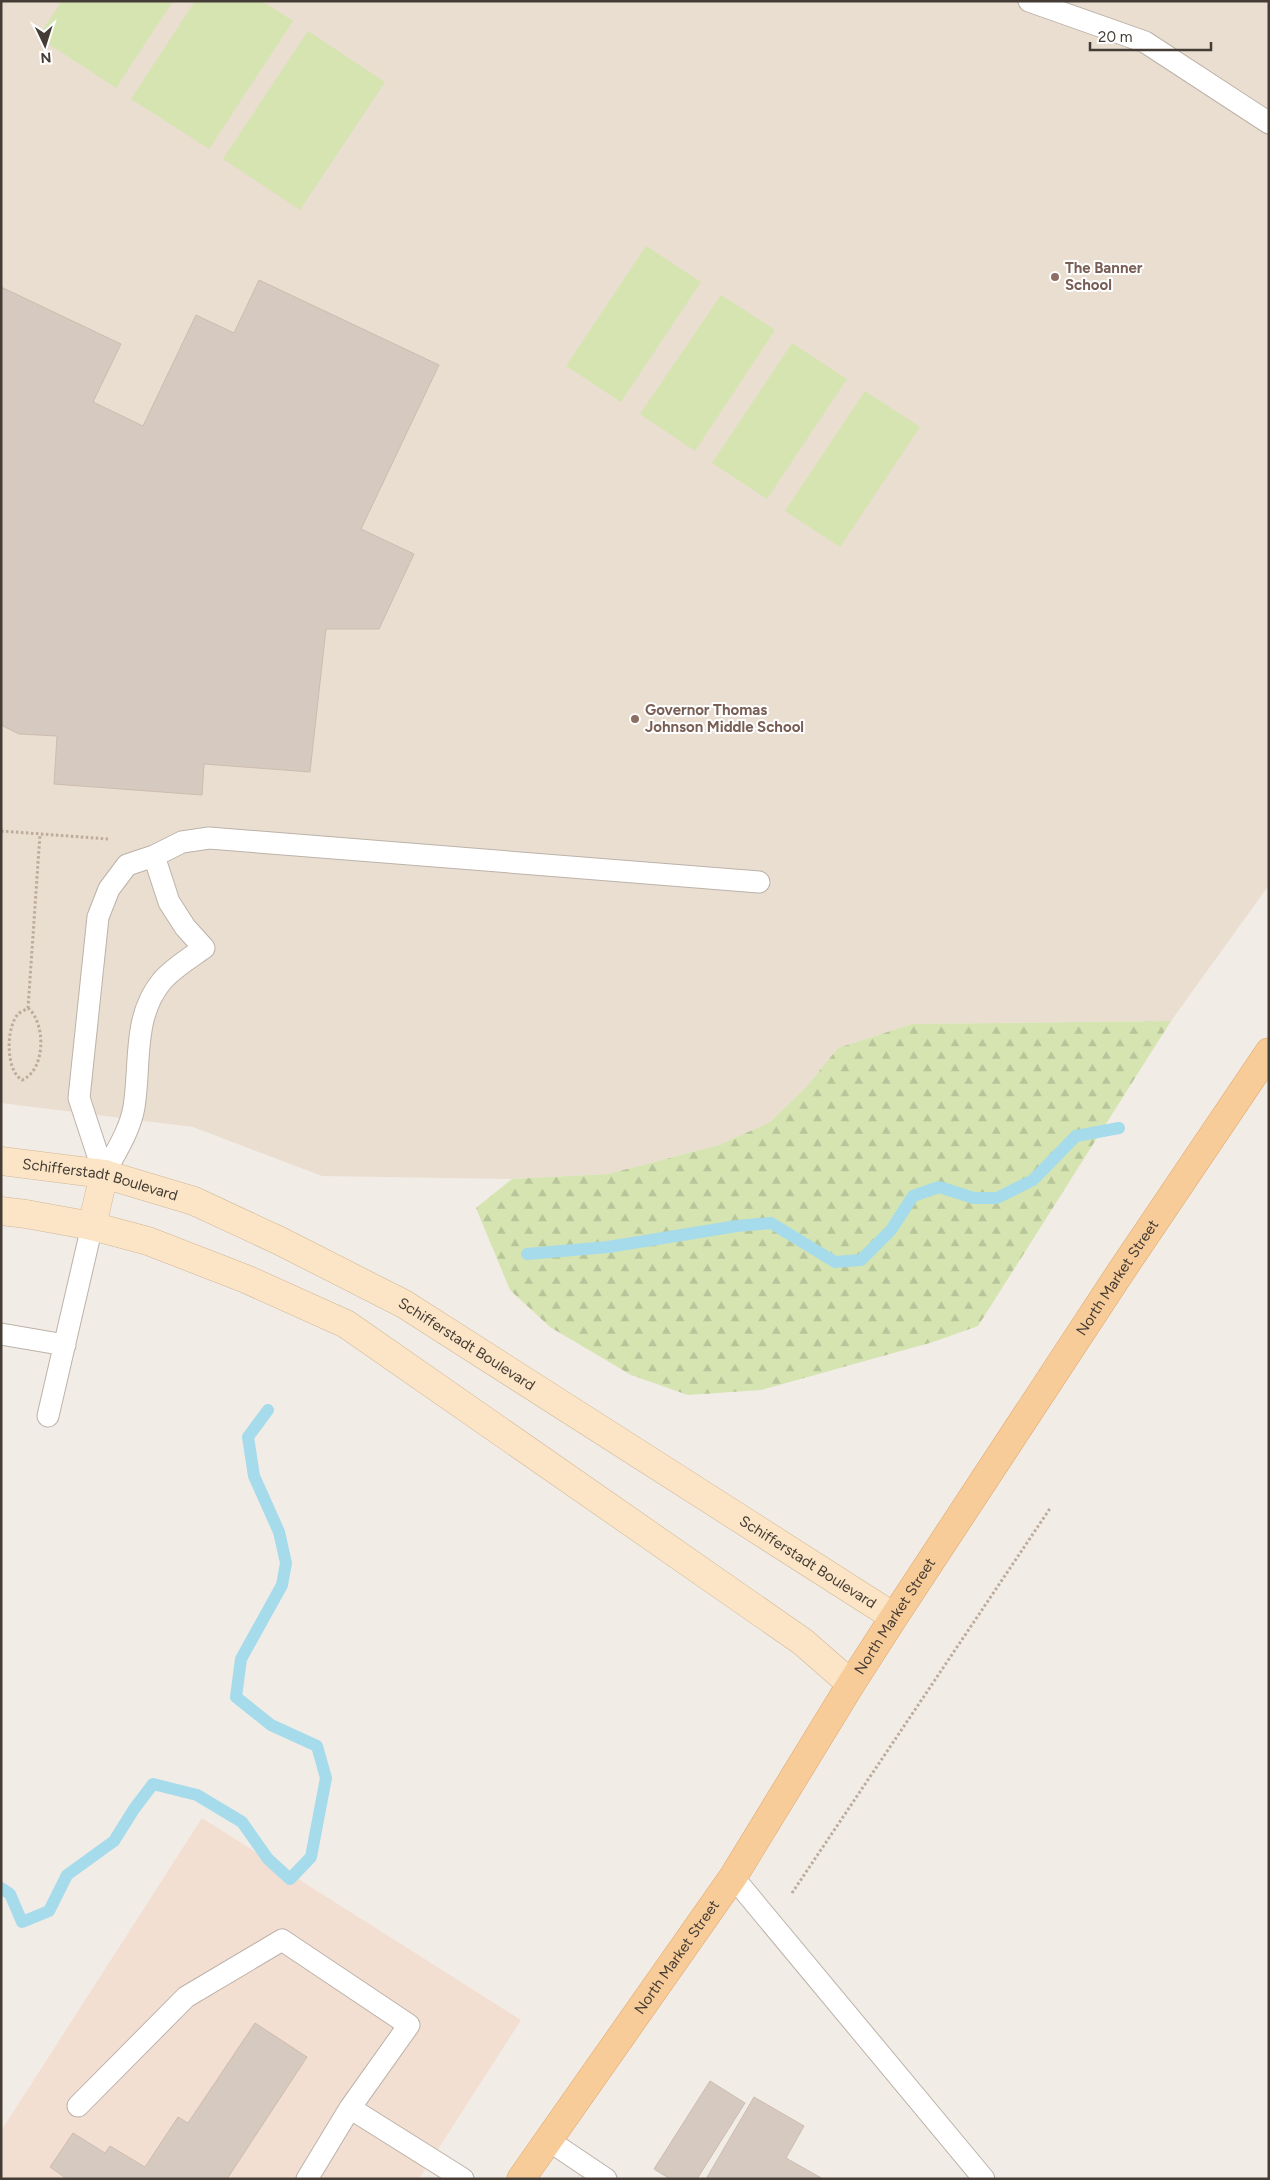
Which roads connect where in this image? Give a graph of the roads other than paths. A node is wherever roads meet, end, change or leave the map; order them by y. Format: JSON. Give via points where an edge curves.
{"nodes":[{"id":1,"x":1029,"y":1,"type":"edge"},
{"id":2,"x":1269,"y":123,"type":"edge"},
{"id":3,"x":154,"y":856,"type":"junction"},
{"id":4,"x":759,"y":882,"type":"dead end"},
{"id":5,"x":1269,"y":1052,"type":"edge"},
{"id":6,"x":1,"y":1161,"type":"edge"},
{"id":7,"x":104,"y":1174,"type":"junction"},
{"id":8,"x":1,"y":1212,"type":"edge"},
{"id":9,"x":92,"y":1226,"type":"junction"},
{"id":10,"x":1,"y":1334,"type":"edge"},
{"id":11,"x":65,"y":1345,"type":"junction"},
{"id":12,"x":48,"y":1416,"type":"dead end"},
{"id":13,"x":894,"y":1617,"type":"junction"},
{"id":14,"x":850,"y":1684,"type":"junction"},
{"id":15,"x":733,"y":1877,"type":"junction"},
{"id":16,"x":78,"y":2106,"type":"dead end"},
{"id":17,"x":350,"y":2108,"type":"junction"},
{"id":18,"x":548,"y":2140,"type":"junction"},
{"id":19,"x":307,"y":2179,"type":"edge"},
{"id":20,"x":464,"y":2179,"type":"edge"},
{"id":21,"x":521,"y":2179,"type":"edge"},
{"id":22,"x":606,"y":2179,"type":"edge"},
{"id":23,"x":984,"y":2179,"type":"edge"}],
"edges":[{"from":1,"to":2,"type":"lane","via":[[1145,42]]},
{"from":3,"to":4,"type":"lane","via":[[182,842],[209,838]]},
{"from":3,"to":7,"type":"lane","via":[[128,865],[109,889],[98,917],[79,1098]]},
{"from":3,"to":7,"type":"lane","via":[[169,902],[204,948],[162,981],[147,1005],[141,1031],[134,1109],[122,1141]]},
{"from":5,"to":13,"type":"main road","name":"North Market Street"},
{"from":6,"to":7,"type":"main road","name":"Schifferstadt Boulevard"},
{"from":7,"to":9,"type":"main road"},
{"from":7,"to":13,"type":"main road","name":"Schifferstadt Boulevard","via":[[194,1201],[404,1304]]},
{"from":8,"to":9,"type":"main road"},
{"from":9,"to":11,"type":"lane"},
{"from":9,"to":14,"type":"main road","via":[[203,1261],[346,1324],[803,1642]]},
{"from":10,"to":11,"type":"lane"},
{"from":11,"to":12,"type":"lane"},
{"from":13,"to":14,"type":"main road","name":"North Market Street"},
{"from":14,"to":15,"type":"main road","name":"North Market Street"},
{"from":15,"to":18,"type":"main road","name":"North Market Street"},
{"from":15,"to":23,"type":"lane"},
{"from":16,"to":17,"type":"lane","via":[[186,1997],[282,1940],[409,2025]]},
{"from":17,"to":19,"type":"lane"},
{"from":17,"to":20,"type":"lane"},
{"from":18,"to":21,"type":"main road","name":"North Market Street"},
{"from":18,"to":22,"type":"lane"}]}
